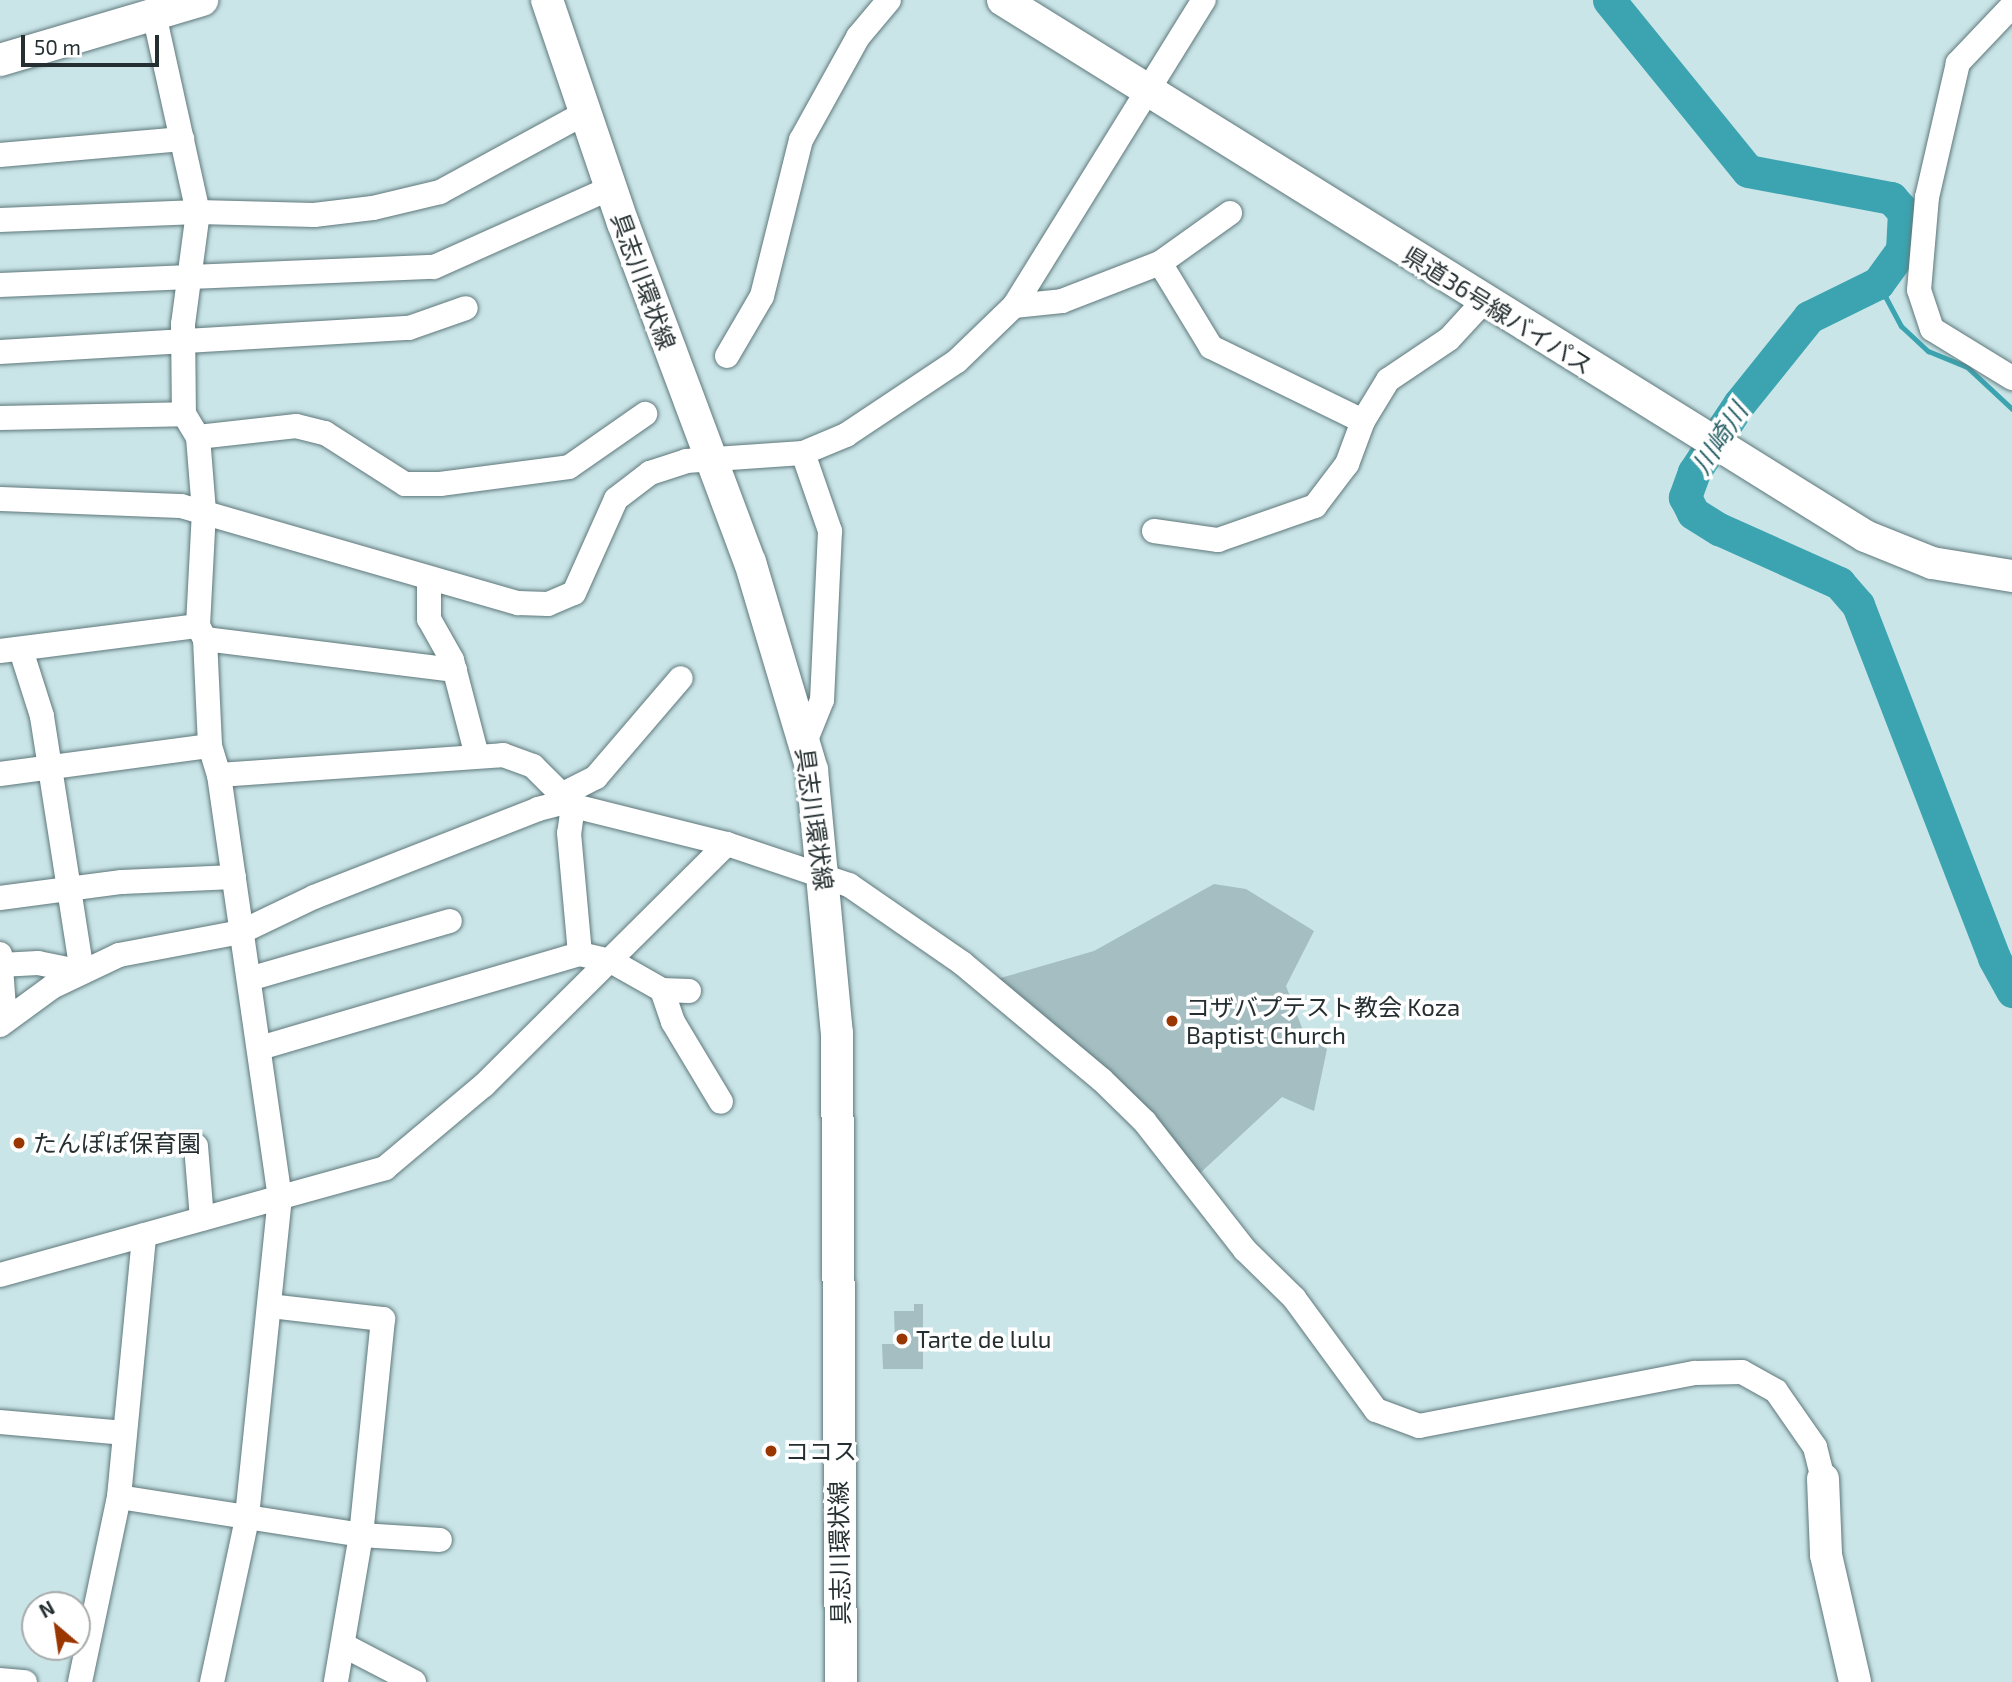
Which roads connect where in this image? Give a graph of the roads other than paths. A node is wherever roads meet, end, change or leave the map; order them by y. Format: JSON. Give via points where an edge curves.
{"nodes":[{"id":1,"x":202,"y":0,"type":"edge"},
{"id":2,"x":547,"y":0,"type":"edge"},
{"id":3,"x":889,"y":0,"type":"edge"},
{"id":4,"x":1003,"y":0,"type":"edge"},
{"id":5,"x":1204,"y":0,"type":"edge"},
{"id":6,"x":2012,"y":6,"type":"edge"},
{"id":7,"x":154,"y":14,"type":"junction"},
{"id":8,"x":0,"y":60,"type":"edge"},
{"id":9,"x":1145,"y":88,"type":"junction"},
{"id":10,"x":585,"y":113,"type":"junction"},
{"id":11,"x":182,"y":139,"type":"junction"},
{"id":12,"x":0,"y":155,"type":"edge"},
{"id":13,"x":611,"y":188,"type":"junction"},
{"id":14,"x":198,"y":212,"type":"junction"},
{"id":15,"x":1230,"y":213,"type":"dead end"},
{"id":16,"x":0,"y":220,"type":"edge"},
{"id":17,"x":1160,"y":263,"type":"junction"},
{"id":18,"x":190,"y":278,"type":"junction"},
{"id":19,"x":0,"y":285,"type":"edge"},
{"id":20,"x":1484,"y":302,"type":"junction"},
{"id":21,"x":1014,"y":306,"type":"junction"},
{"id":22,"x":466,"y":308,"type":"dead end"},
{"id":23,"x":183,"y":345,"type":"junction"},
{"id":24,"x":0,"y":352,"type":"edge"},
{"id":25,"x":727,"y":356,"type":"dead end"},
{"id":26,"x":2012,"y":377,"type":"edge"},
{"id":27,"x":184,"y":414,"type":"junction"},
{"id":28,"x":646,"y":414,"type":"dead end"},
{"id":29,"x":0,"y":418,"type":"edge"},
{"id":30,"x":1363,"y":421,"type":"junction"},
{"id":31,"x":198,"y":437,"type":"junction"},
{"id":32,"x":803,"y":453,"type":"junction"},
{"id":33,"x":711,"y":462,"type":"junction"},
{"id":34,"x":0,"y":499,"type":"edge"},
{"id":35,"x":204,"y":511,"type":"junction"},
{"id":36,"x":1154,"y":531,"type":"dead end"},
{"id":37,"x":2012,"y":576,"type":"edge"},
{"id":38,"x":429,"y":581,"type":"junction"},
{"id":39,"x":201,"y":632,"type":"junction"},
{"id":40,"x":11,"y":651,"type":"edge"},
{"id":41,"x":454,"y":670,"type":"junction"},
{"id":42,"x":681,"y":678,"type":"dead end"},
{"id":43,"x":805,"y":742,"type":"junction"},
{"id":44,"x":210,"y":746,"type":"junction"},
{"id":45,"x":477,"y":756,"type":"junction"},
{"id":46,"x":48,"y":767,"type":"junction"},
{"id":47,"x":0,"y":774,"type":"edge"},
{"id":48,"x":219,"y":775,"type":"junction"},
{"id":49,"x":569,"y":800,"type":"junction"},
{"id":50,"x":727,"y":844,"type":"junction"},
{"id":51,"x":826,"y":874,"type":"junction"},
{"id":52,"x":234,"y":877,"type":"junction"},
{"id":53,"x":73,"y":889,"type":"junction"},
{"id":54,"x":0,"y":898,"type":"edge"},
{"id":55,"x":450,"y":921,"type":"dead end"},
{"id":56,"x":242,"y":932,"type":"junction"},
{"id":57,"x":580,"y":954,"type":"junction"},
{"id":58,"x":611,"y":961,"type":"junction"},
{"id":59,"x":0,"y":962,"type":"edge"},
{"id":60,"x":82,"y":972,"type":"junction"},
{"id":61,"x":249,"y":979,"type":"junction"},
{"id":62,"x":662,"y":990,"type":"junction"},
{"id":63,"x":689,"y":991,"type":"dead end"},
{"id":64,"x":3,"y":1023,"type":"edge"},
{"id":65,"x":260,"y":1048,"type":"junction"},
{"id":66,"x":721,"y":1102,"type":"dead end"},
{"id":67,"x":196,"y":1146,"type":"dead end"},
{"id":68,"x":280,"y":1197,"type":"junction"},
{"id":69,"x":202,"y":1219,"type":"junction"},
{"id":70,"x":144,"y":1235,"type":"junction"},
{"id":71,"x":0,"y":1275,"type":"edge"},
{"id":72,"x":270,"y":1306,"type":"junction"},
{"id":73,"x":0,"y":1422,"type":"edge"},
{"id":74,"x":125,"y":1433,"type":"junction"},
{"id":75,"x":1823,"y":1479,"type":"joint"},
{"id":76,"x":119,"y":1497,"type":"junction"},
{"id":77,"x":247,"y":1519,"type":"junction"},
{"id":78,"x":361,"y":1535,"type":"junction"},
{"id":79,"x":439,"y":1540,"type":"dead end"},
{"id":80,"x":343,"y":1645,"type":"junction"},
{"id":81,"x":0,"y":1680,"type":"edge"},
{"id":82,"x":25,"y":1682,"type":"edge"},
{"id":83,"x":80,"y":1682,"type":"edge"},
{"id":84,"x":212,"y":1682,"type":"edge"},
{"id":85,"x":336,"y":1682,"type":"edge"},
{"id":86,"x":414,"y":1682,"type":"edge"},
{"id":87,"x":841,"y":1682,"type":"edge"},
{"id":88,"x":1855,"y":1682,"type":"edge"}],
"edges":[{"from":1,"to":7,"type":"main road"},
{"from":2,"to":10,"type":"main road","name":"具志川環状線"},
{"from":3,"to":25,"type":"street","via":[[858,37],[801,140],[762,296]]},
{"from":4,"to":9,"type":"main road","name":"県道36号線バイパス"},
{"from":5,"to":9,"type":"street"},
{"from":6,"to":26,"type":"street","via":[[1958,63],[1927,197],[1919,290],[1932,328]]},
{"from":7,"to":8,"type":"main road"},
{"from":7,"to":11,"type":"street"},
{"from":9,"to":20,"type":"main road","name":"県道36号線バイパス"},
{"from":9,"to":21,"type":"street"},
{"from":10,"to":13,"type":"main road","name":"具志川環状線"},
{"from":10,"to":14,"type":"street","via":[[440,192],[314,215]]},
{"from":11,"to":12,"type":"street"},
{"from":11,"to":14,"type":"street"},
{"from":13,"to":18,"type":"street","via":[[434,267]]},
{"from":13,"to":33,"type":"main road","name":"具志川環状線"},
{"from":14,"to":16,"type":"street"},
{"from":14,"to":18,"type":"street"},
{"from":15,"to":17,"type":"street"},
{"from":17,"to":21,"type":"street","via":[[1062,301]]},
{"from":17,"to":30,"type":"street","via":[[1210,347]]},
{"from":18,"to":19,"type":"street"},
{"from":18,"to":23,"type":"street"},
{"from":20,"to":30,"type":"street","via":[[1449,340],[1388,380]]},
{"from":20,"to":37,"type":"main road","name":"県道36号線バイパス","via":[[1896,552]]},
{"from":21,"to":32,"type":"street","via":[[957,360],[846,435]]},
{"from":22,"to":23,"type":"street","via":[[409,328],[258,334]]},
{"from":23,"to":24,"type":"street"},
{"from":23,"to":27,"type":"street"},
{"from":27,"to":29,"type":"street"},
{"from":27,"to":31,"type":"street"},
{"from":28,"to":31,"type":"street","via":[[569,467],[440,484],[405,484],[325,433],[296,426]]},
{"from":30,"to":36,"type":"street","via":[[1347,464],[1315,506],[1218,540]]},
{"from":31,"to":35,"type":"street"},
{"from":32,"to":33,"type":"street"},
{"from":32,"to":43,"type":"street","via":[[830,531],[823,687]]},
{"from":33,"to":38,"type":"street","via":[[687,461],[650,474],[616,499],[574,593],[548,604],[518,603]]},
{"from":33,"to":43,"type":"main road","name":"具志川環状線","via":[[750,562]]},
{"from":34,"to":35,"type":"street"},
{"from":35,"to":38,"type":"street"},
{"from":35,"to":39,"type":"street"},
{"from":38,"to":41,"type":"street","via":[[429,619]]},
{"from":39,"to":40,"type":"street"},
{"from":39,"to":41,"type":"street"},
{"from":39,"to":44,"type":"street"},
{"from":40,"to":46,"type":"street","via":[[42,716]]},
{"from":41,"to":45,"type":"street"},
{"from":42,"to":49,"type":"street","via":[[596,777]]},
{"from":43,"to":51,"type":"main road","name":"具志川環状線"},
{"from":44,"to":46,"type":"street"},
{"from":44,"to":48,"type":"street"},
{"from":45,"to":48,"type":"street"},
{"from":45,"to":49,"type":"street","via":[[503,755],[533,766]]},
{"from":46,"to":47,"type":"street"},
{"from":46,"to":53,"type":"street"},
{"from":48,"to":52,"type":"street"},
{"from":49,"to":50,"type":"street"},
{"from":49,"to":56,"type":"street","via":[[314,897]]},
{"from":49,"to":57,"type":"street"},
{"from":50,"to":51,"type":"street"},
{"from":50,"to":58,"type":"street"},
{"from":51,"to":75,"type":"street","via":[[962,963],[1102,1080],[1145,1122],[1245,1250],[1294,1298],[1376,1410],[1419,1426],[1695,1374],[1742,1373],[1776,1391],[1815,1447]]},
{"from":51,"to":87,"type":"main road","name":"具志川環状線","via":[[837,1032]]},
{"from":52,"to":53,"type":"street"},
{"from":52,"to":56,"type":"street"},
{"from":53,"to":54,"type":"street"},
{"from":53,"to":60,"type":"street"},
{"from":55,"to":61,"type":"street"},
{"from":56,"to":60,"type":"street","via":[[146,947]]},
{"from":56,"to":61,"type":"street"},
{"from":57,"to":58,"type":"street"},
{"from":57,"to":65,"type":"street"},
{"from":58,"to":62,"type":"street"},
{"from":58,"to":68,"type":"street","via":[[485,1085],[385,1168]]},
{"from":59,"to":60,"type":"street","via":[[38,963]]},
{"from":59,"to":64,"type":"street"},
{"from":60,"to":64,"type":"street"},
{"from":61,"to":65,"type":"street"},
{"from":62,"to":63,"type":"street"},
{"from":62,"to":66,"type":"street","via":[[673,1022]]},
{"from":65,"to":68,"type":"street"},
{"from":67,"to":69,"type":"street"},
{"from":68,"to":69,"type":"street"},
{"from":68,"to":72,"type":"street"},
{"from":69,"to":70,"type":"street"},
{"from":70,"to":71,"type":"street"},
{"from":70,"to":74,"type":"street"},
{"from":72,"to":77,"type":"street"},
{"from":72,"to":78,"type":"street","via":[[383,1319]]},
{"from":73,"to":74,"type":"street"},
{"from":74,"to":76,"type":"street"},
{"from":75,"to":88,"type":"main road","via":[[1826,1555]]},
{"from":76,"to":77,"type":"street"},
{"from":76,"to":83,"type":"street"},
{"from":77,"to":78,"type":"street"},
{"from":77,"to":84,"type":"street"},
{"from":78,"to":79,"type":"street"},
{"from":78,"to":80,"type":"street"},
{"from":80,"to":85,"type":"street"},
{"from":80,"to":86,"type":"street"},
{"from":81,"to":82,"type":"street"}]}
